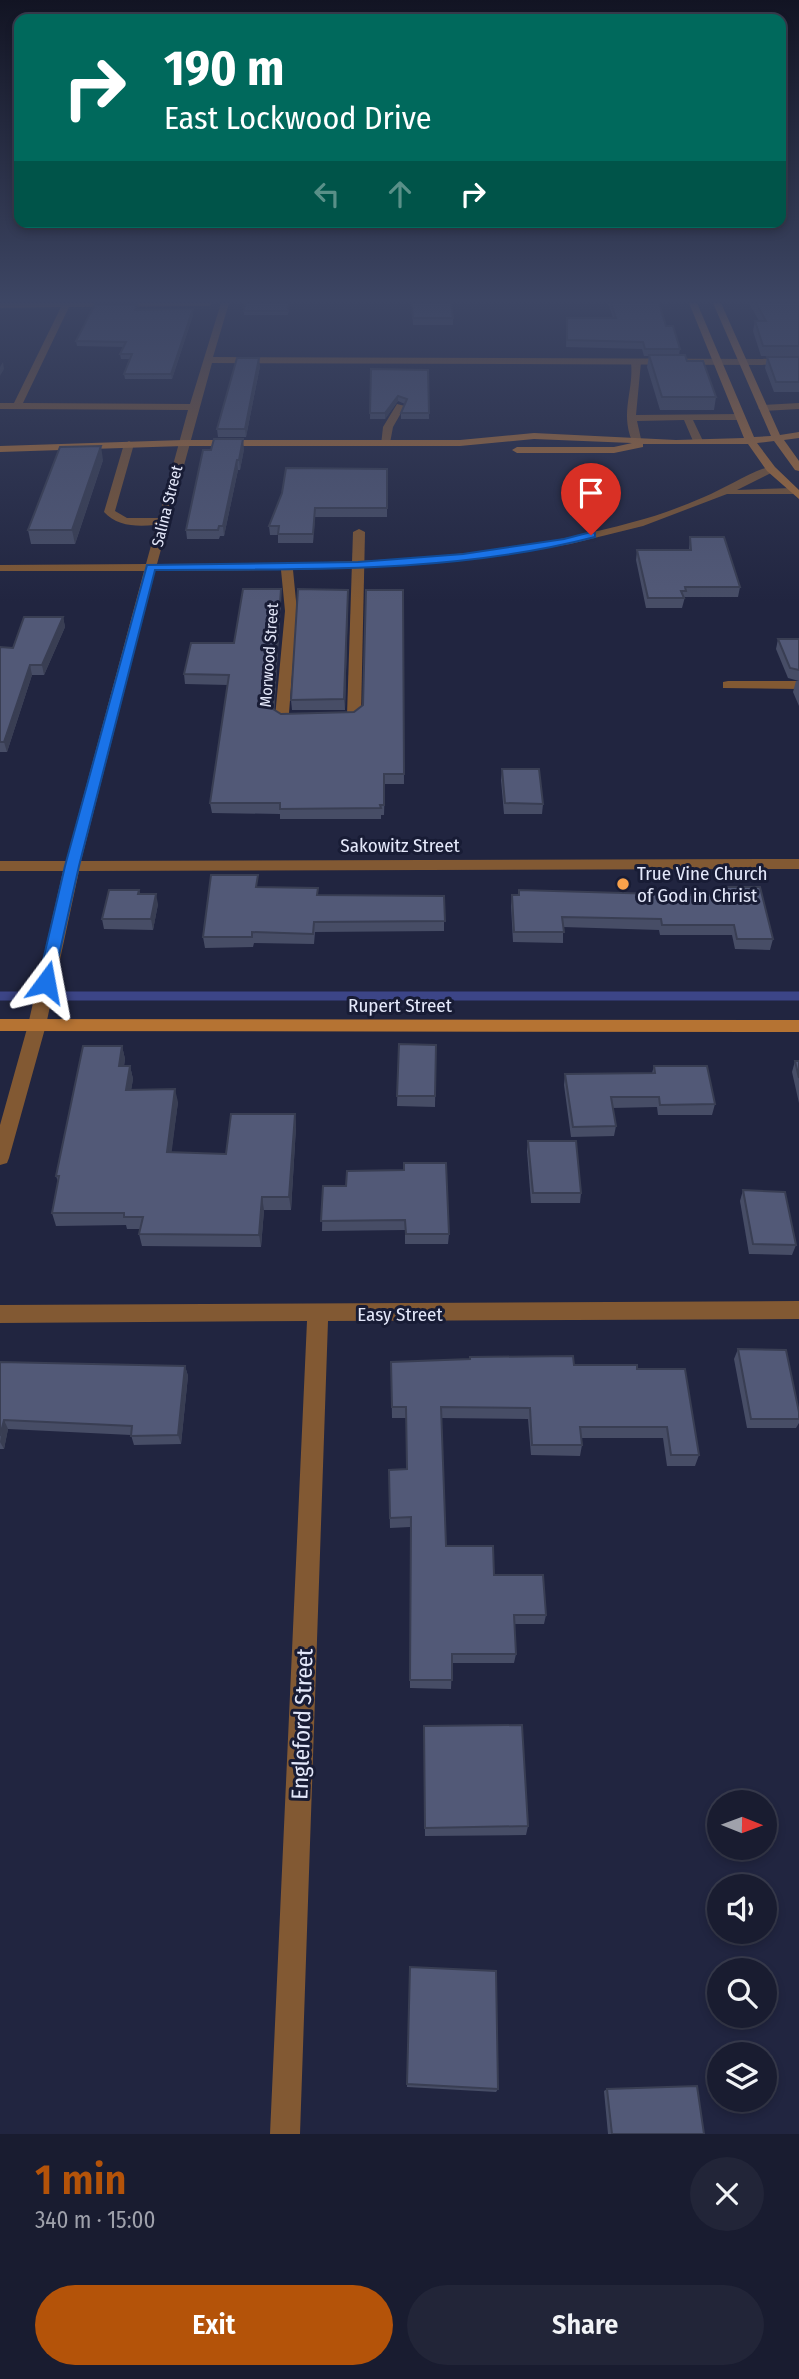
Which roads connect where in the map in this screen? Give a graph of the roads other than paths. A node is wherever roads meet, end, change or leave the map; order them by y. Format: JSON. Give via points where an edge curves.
{"nodes":[{"id":1,"x":19,"y":403,"type":"edge"},
{"id":2,"x":194,"y":403,"type":"edge"},
{"id":3,"x":632,"y":403,"type":"edge"},
{"id":4,"x":734,"y":403,"type":"edge"},
{"id":5,"x":761,"y":403,"type":"edge"},
{"id":6,"x":0,"y":406,"type":"edge"},
{"id":7,"x":17,"y":406,"type":"junction"},
{"id":8,"x":400,"y":406,"type":"edge"},
{"id":9,"x":799,"y":406,"type":"edge"},
{"id":10,"x":193,"y":407,"type":"junction"},
{"id":11,"x":763,"y":408,"type":"junction"},
{"id":12,"x":687,"y":417,"type":"junction"},
{"id":13,"x":740,"y":417,"type":"junction"},
{"id":14,"x":633,"y":418,"type":"junction"},
{"id":15,"x":799,"y":435,"type":"edge"},
{"id":16,"x":777,"y":438,"type":"junction"},
{"id":17,"x":636,"y":439,"type":"junction"},
{"id":18,"x":750,"y":440,"type":"junction"},
{"id":19,"x":698,"y":441,"type":"junction"},
{"id":20,"x":660,"y":442,"type":"junction"},
{"id":21,"x":183,"y":443,"type":"junction"},
{"id":22,"x":385,"y":443,"type":"junction"},
{"id":23,"x":460,"y":443,"type":"junction"},
{"id":24,"x":129,"y":444,"type":"junction"},
{"id":25,"x":0,"y":449,"type":"edge"},
{"id":26,"x":799,"y":468,"type":"edge"},
{"id":27,"x":771,"y":469,"type":"junction"},
{"id":28,"x":728,"y":493,"type":"junction"},
{"id":29,"x":796,"y":493,"type":"edge"},
{"id":30,"x":163,"y":521,"type":"junction"},
{"id":31,"x":359,"y":532,"type":"dead end"},
{"id":32,"x":358,"y":566,"type":"junction"},
{"id":33,"x":151,"y":567,"type":"junction"},
{"id":34,"x":287,"y":567,"type":"junction"},
{"id":35,"x":0,"y":568,"type":"edge"},
{"id":36,"x":728,"y":685,"type":"dead end"},
{"id":37,"x":799,"y":685,"type":"edge"},
{"id":38,"x":348,"y":715,"type":"edge"},
{"id":39,"x":318,"y":716,"type":"edge"},
{"id":40,"x":799,"y":864,"type":"edge"},
{"id":41,"x":0,"y":866,"type":"edge"},
{"id":42,"x":72,"y":866,"type":"junction"},
{"id":43,"x":38,"y":1018,"type":"junction"},
{"id":44,"x":0,"y":1025,"type":"edge"},
{"id":45,"x":799,"y":1026,"type":"edge"},
{"id":46,"x":0,"y":1158,"type":"edge"},
{"id":47,"x":799,"y":1310,"type":"edge"},
{"id":48,"x":0,"y":1314,"type":"edge"},
{"id":49,"x":318,"y":1314,"type":"junction"},
{"id":50,"x":285,"y":2134,"type":"edge"}],
"edges":[{"from":1,"to":7,"type":"street"},
{"from":2,"to":10,"type":"street","name":"Salina Street"},
{"from":3,"to":14,"type":"street"},
{"from":4,"to":13,"type":"main road"},
{"from":5,"to":11,"type":"main road"},
{"from":6,"to":7,"type":"street"},
{"from":7,"to":10,"type":"street"},
{"from":8,"to":22,"type":"street"},
{"from":9,"to":11,"type":"street"},
{"from":10,"to":21,"type":"street","name":"Salina Street"},
{"from":11,"to":16,"type":"main road"},
{"from":12,"to":13,"type":"street"},
{"from":12,"to":14,"type":"street"},
{"from":12,"to":19,"type":"street"},
{"from":13,"to":18,"type":"main road"},
{"from":14,"to":17,"type":"street"},
{"from":15,"to":16,"type":"main road"},
{"from":16,"to":18,"type":"main road"},
{"from":16,"to":26,"type":"main road"},
{"from":17,"to":20,"type":"main road"},
{"from":17,"to":23,"type":"main road","via":[[485,438]]},
{"from":18,"to":19,"type":"main road"},
{"from":18,"to":27,"type":"main road"},
{"from":19,"to":20,"type":"main road"},
{"from":20,"to":23,"type":"main road","via":[[614,450],[487,449]]},
{"from":21,"to":22,"type":"main road"},
{"from":21,"to":24,"type":"main road"},
{"from":21,"to":30,"type":"street","name":"Salina Street"},
{"from":22,"to":23,"type":"main road"},
{"from":24,"to":25,"type":"main road"},
{"from":24,"to":30,"type":"street","via":[[109,512],[126,521]]},
{"from":27,"to":28,"type":"street"},
{"from":27,"to":29,"type":"main road"},
{"from":28,"to":29,"type":"street"},
{"from":28,"to":32,"type":"street","via":[[671,514],[565,542]]},
{"from":30,"to":33,"type":"street","name":"Salina Street"},
{"from":31,"to":32,"type":"street"},
{"from":32,"to":34,"type":"street"},
{"from":32,"to":38,"type":"street"},
{"from":33,"to":34,"type":"street"},
{"from":33,"to":35,"type":"street"},
{"from":33,"to":42,"type":"street","name":"Salina Street"},
{"from":34,"to":39,"type":"street","name":"Morwood Street","via":[[291,611],[282,717]]},
{"from":36,"to":37,"type":"street"},
{"from":40,"to":42,"type":"street","name":"Sakowitz Street"},
{"from":41,"to":42,"type":"street","name":"Sakowitz Street"},
{"from":42,"to":43,"type":"street","name":"Salina Street"},
{"from":43,"to":44,"type":"main road","name":"Rupert Street"},
{"from":43,"to":45,"type":"main road","name":"Rupert Street"},
{"from":43,"to":46,"type":"street","name":"Salina Street"},
{"from":47,"to":49,"type":"street","name":"Easy Street"},
{"from":48,"to":49,"type":"street","name":"Easy Street"},
{"from":49,"to":50,"type":"street","name":"Engleford Street"}]}
